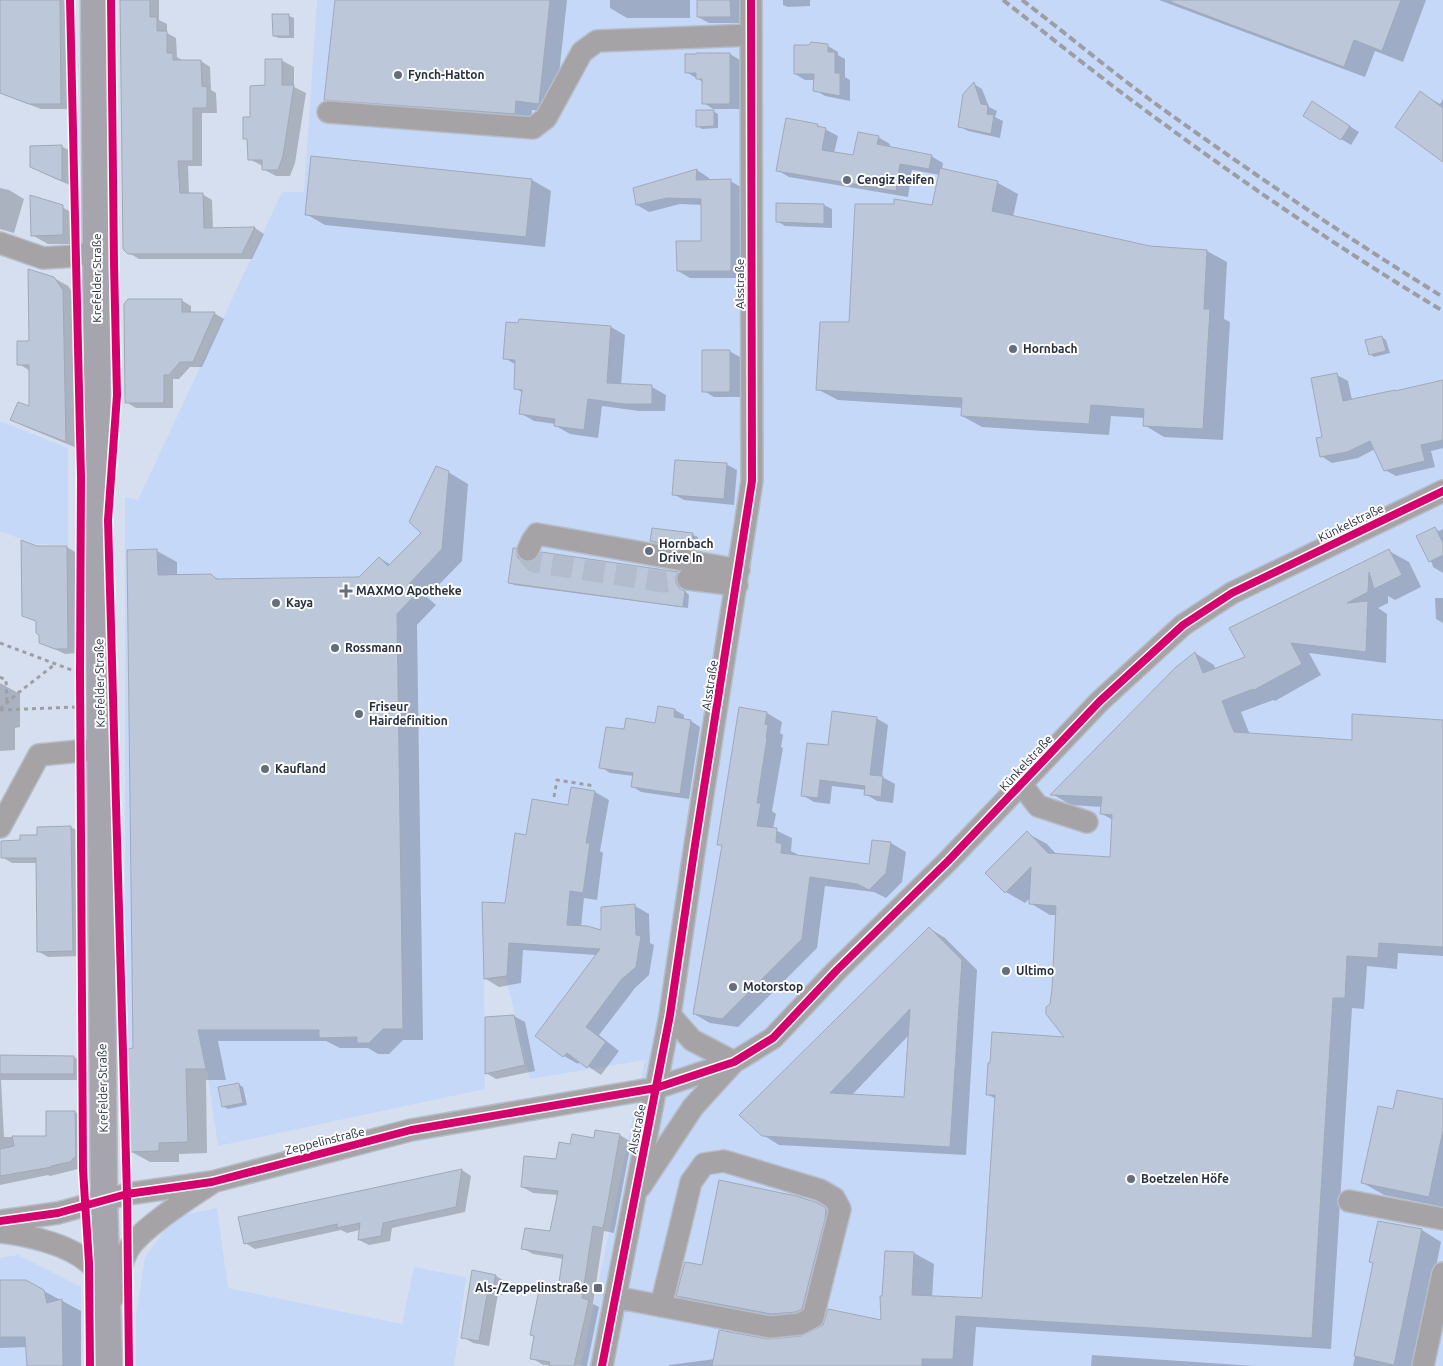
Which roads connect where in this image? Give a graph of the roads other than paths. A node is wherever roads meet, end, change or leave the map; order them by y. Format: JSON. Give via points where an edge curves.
{"nodes":[{"id":1,"x":94,"y":0,"type":"edge"},
{"id":2,"x":751,"y":0,"type":"edge"},
{"id":3,"x":751,"y":35,"type":"junction"},
{"id":4,"x":328,"y":112,"type":"dead end"},
{"id":5,"x":0,"y":243,"type":"edge"},
{"id":6,"x":97,"y":250,"type":"junction"},
{"id":7,"x":1443,"y":491,"type":"edge"},
{"id":8,"x":528,"y":550,"type":"dead end"},
{"id":9,"x":688,"y":578,"type":"tunnel mouth"},
{"id":10,"x":738,"y":578,"type":"junction"},
{"id":11,"x":100,"y":749,"type":"junction"},
{"id":12,"x":1021,"y":784,"type":"junction"},
{"id":13,"x":1088,"y":822,"type":"dead end"},
{"id":14,"x":0,"y":827,"type":"edge"},
{"id":15,"x":670,"y":1015,"type":"junction"},
{"id":16,"x":734,"y":1062,"type":"junction"},
{"id":17,"x":656,"y":1088,"type":"junction"},
{"id":18,"x":212,"y":1182,"type":"junction"},
{"id":19,"x":635,"y":1195,"type":"junction"},
{"id":20,"x":104,"y":1200,"type":"junction"},
{"id":21,"x":1349,"y":1201,"type":"dead end"},
{"id":22,"x":1443,"y":1219,"type":"edge"},
{"id":23,"x":0,"y":1221,"type":"edge"},
{"id":24,"x":0,"y":1232,"type":"edge"},
{"id":25,"x":1443,"y":1273,"type":"edge"},
{"id":26,"x":107,"y":1287,"type":"junction"},
{"id":27,"x":615,"y":1297,"type":"junction"},
{"id":28,"x":661,"y":1306,"type":"junction"},
{"id":29,"x":108,"y":1313,"type":"junction"},
{"id":30,"x":109,"y":1366,"type":"edge"},
{"id":31,"x":602,"y":1366,"type":"edge"},
{"id":32,"x":1423,"y":1366,"type":"edge"}],
"edges":[{"from":1,"to":6,"type":"main road","name":"Krefelder Straße"},
{"from":2,"to":3,"type":"street","name":"Alsstraße"},
{"from":3,"to":4,"type":"street","via":[[597,41],[582,52],[546,118],[533,128]]},
{"from":3,"to":10,"type":"street","name":"Alsstraße","via":[[752,481]]},
{"from":5,"to":6,"type":"street","via":[[43,258],[77,256]]},
{"from":6,"to":11,"type":"main road","name":"Krefelder Straße"},
{"from":7,"to":12,"type":"street","name":"Künkelstraße","via":[[1232,593],[1183,625],[1100,701]]},
{"from":8,"to":10,"type":"street","via":[[537,534]]},
{"from":9,"to":10,"type":"street"},
{"from":10,"to":15,"type":"street","name":"Alsstraße"},
{"from":11,"to":14,"type":"street","via":[[39,755]]},
{"from":11,"to":20,"type":"main road","name":"Krefelder Straße"},
{"from":12,"to":13,"type":"street","via":[[1038,806]]},
{"from":12,"to":16,"type":"street","name":"Künkelstraße","via":[[773,1038]]},
{"from":15,"to":16,"type":"street","via":[[692,1040]]},
{"from":15,"to":17,"type":"street","name":"Alsstraße"},
{"from":16,"to":17,"type":"street","name":"Künkelstraße"},
{"from":16,"to":19,"type":"street","via":[[693,1107]]},
{"from":17,"to":18,"type":"street","name":"Zeppelinstraße","via":[[411,1130]]},
{"from":17,"to":19,"type":"street","name":"Alsstraße"},
{"from":18,"to":20,"type":"street","name":"Zeppelinstraße"},
{"from":18,"to":29,"type":"street","via":[[144,1232],[129,1249],[120,1267]]},
{"from":19,"to":27,"type":"street","name":"Alsstraße"},
{"from":20,"to":23,"type":"street","name":"Zeppelinstraße","via":[[58,1212]]},
{"from":20,"to":26,"type":"main road","name":"Krefelder Straße"},
{"from":21,"to":22,"type":"street"},
{"from":24,"to":26,"type":"street","via":[[46,1242],[76,1254],[89,1263]]},
{"from":25,"to":32,"type":"street"},
{"from":26,"to":29,"type":"main road","name":"Krefelder Straße"},
{"from":27,"to":28,"type":"street"},
{"from":27,"to":31,"type":"street","name":"Alsstraße"},
{"from":28,"to":28,"type":"street","via":[[770,1327],[800,1324],[813,1317],[840,1209],[834,1198],[820,1190],[724,1161],[704,1164],[691,1182]]},
{"from":29,"to":30,"type":"main road","name":"Krefelder Straße"}]}
